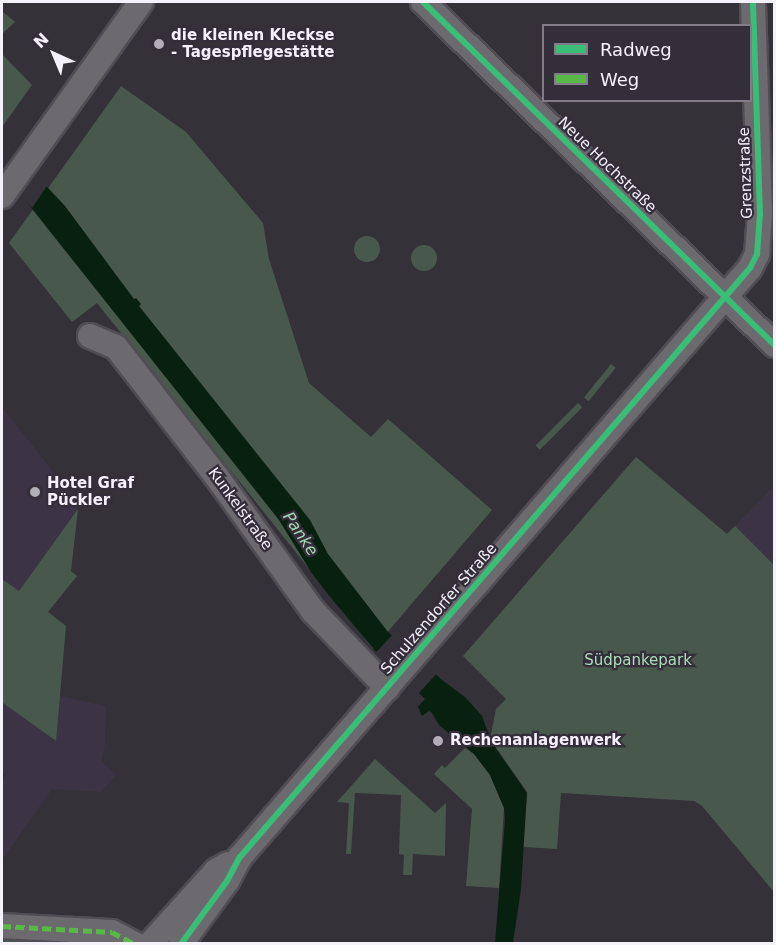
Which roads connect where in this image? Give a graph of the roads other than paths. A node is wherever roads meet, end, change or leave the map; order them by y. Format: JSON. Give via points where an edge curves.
{"nodes":[{"id":1,"x":141,"y":2,"type":"edge"},
{"id":2,"x":423,"y":2,"type":"edge"},
{"id":3,"x":753,"y":2,"type":"edge"},
{"id":4,"x":5,"y":192,"type":"edge"},
{"id":5,"x":725,"y":297,"type":"junction"},
{"id":6,"x":90,"y":336,"type":"dead end"},
{"id":7,"x":774,"y":345,"type":"edge"},
{"id":8,"x":391,"y":683,"type":"junction"},
{"id":9,"x":240,"y":857,"type":"junction"},
{"id":10,"x":2,"y":926,"type":"edge"},
{"id":11,"x":135,"y":944,"type":"edge"},
{"id":12,"x":150,"y":944,"type":"edge"},
{"id":13,"x":181,"y":944,"type":"edge"}],
"edges":[{"from":1,"to":4,"type":"street"},
{"from":2,"to":5,"type":"street","name":"Neue Hochstraße"},
{"from":3,"to":5,"type":"street","name":"Grenzstraße","via":[[760,234],[750,268]]},
{"from":5,"to":7,"type":"street","name":"Neue Hochstraße"},
{"from":5,"to":8,"type":"street","name":"Schulzendorfer Straße"},
{"from":6,"to":8,"type":"street","name":"Kunkelstraße","via":[[116,347],[217,477],[313,611]]},
{"from":8,"to":9,"type":"street","name":"Schulzendorfer Straße"},
{"from":9,"to":12,"type":"street","name":"Schulzendorfer Straße","via":[[216,871]]},
{"from":9,"to":13,"type":"street","name":"Schulzendorfer Straße"},
{"from":10,"to":11,"type":"street","via":[[112,932]]}]}
